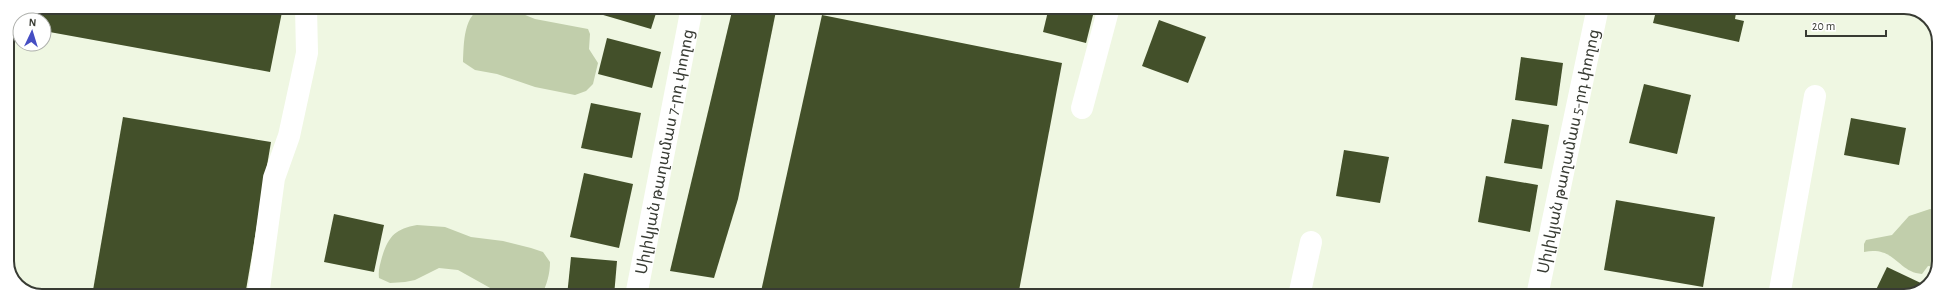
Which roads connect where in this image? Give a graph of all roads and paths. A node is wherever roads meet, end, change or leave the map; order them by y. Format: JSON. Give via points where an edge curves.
{"nodes":[{"id":1,"x":306,"y":14,"type":"edge"},
{"id":2,"x":691,"y":14,"type":"edge"},
{"id":3,"x":1107,"y":14,"type":"edge"},
{"id":4,"x":1597,"y":14,"type":"edge"},
{"id":5,"x":1815,"y":96,"type":"dead end"},
{"id":6,"x":1082,"y":108,"type":"dead end"},
{"id":7,"x":1311,"y":242,"type":"dead end"},
{"id":8,"x":259,"y":289,"type":"edge"},
{"id":9,"x":637,"y":289,"type":"edge"},
{"id":10,"x":1301,"y":289,"type":"edge"},
{"id":11,"x":1538,"y":289,"type":"edge"},
{"id":12,"x":1780,"y":289,"type":"edge"}],
"edges":[{"from":1,"to":8,"type":"street","via":[[307,53],[289,136],[274,178]]},
{"from":2,"to":9,"type":"street","name":"Սիլիկյան թաղամաս 7-րդ փողոց"},
{"from":3,"to":6,"type":"street"},
{"from":4,"to":11,"type":"street","name":"Սիլիկյան թաղամաս 5-րդ փողոց"},
{"from":5,"to":12,"type":"street"},
{"from":7,"to":10,"type":"street"}]}
